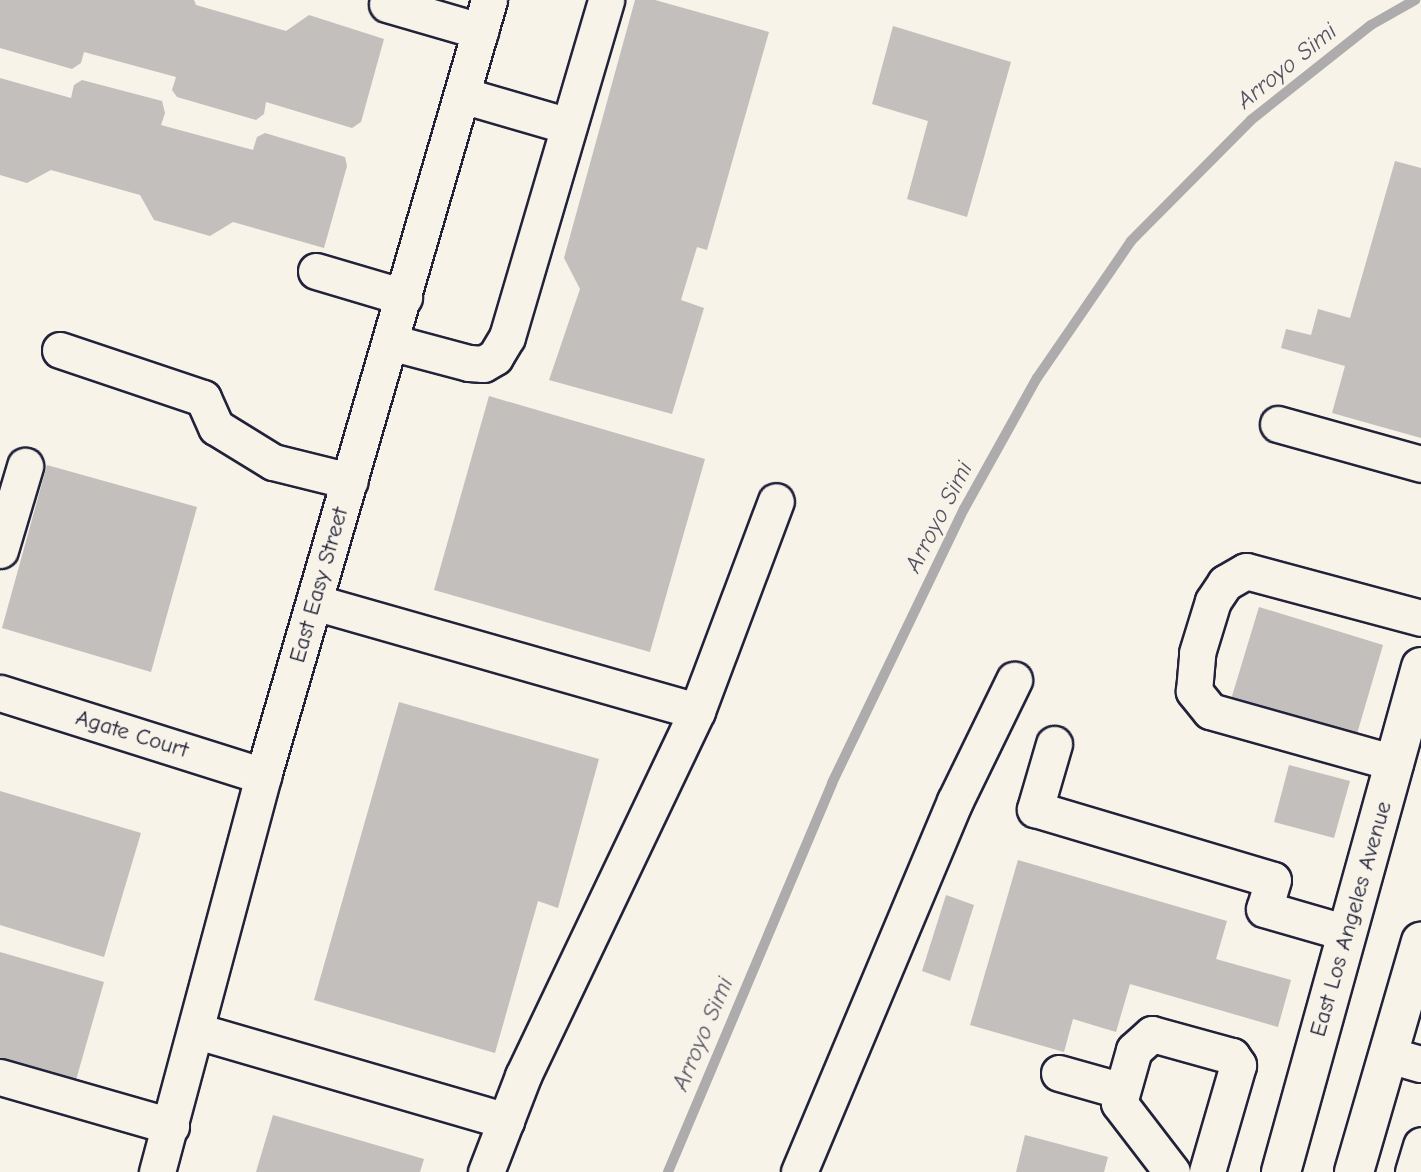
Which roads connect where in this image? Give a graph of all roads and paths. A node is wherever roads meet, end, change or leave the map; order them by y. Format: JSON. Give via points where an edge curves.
{"nodes":[{"id":1,"x":606,"y":0,"type":"edge"},
{"id":2,"x":387,"y":4,"type":"dead end"},
{"id":3,"x":484,"y":16,"type":"edge"},
{"id":4,"x":462,"y":95,"type":"junction"},
{"id":5,"x":569,"y":126,"type":"junction"},
{"id":6,"x":316,"y":271,"type":"dead end"},
{"id":7,"x":404,"y":297,"type":"junction"},
{"id":8,"x":390,"y":342,"type":"junction"},
{"id":9,"x":60,"y":350,"type":"dead end"},
{"id":10,"x":1278,"y":424,"type":"dead end"},
{"id":11,"x":1421,"y":464,"type":"edge"},
{"id":12,"x":25,"y":466,"type":"dead end"},
{"id":13,"x":350,"y":481,"type":"junction"},
{"id":14,"x":776,"y":501,"type":"dead end"},
{"id":15,"x":0,"y":550,"type":"edge"},
{"id":16,"x":314,"y":602,"type":"junction"},
{"id":17,"x":1421,"y":618,"type":"edge"},
{"id":18,"x":1014,"y":680,"type":"dead end"},
{"id":19,"x":1418,"y":688,"type":"edge"},
{"id":20,"x":0,"y":693,"type":"edge"},
{"id":21,"x":697,"y":711,"type":"junction"},
{"id":22,"x":1054,"y":744,"type":"dead end"},
{"id":23,"x":1395,"y":763,"type":"junction"},
{"id":24,"x":264,"y":776,"type":"junction"},
{"id":25,"x":1347,"y":933,"type":"junction"},
{"id":26,"x":1421,"y":942,"type":"edge"},
{"id":27,"x":1416,"y":980,"type":"edge"},
{"id":28,"x":197,"y":1031,"type":"junction"},
{"id":29,"x":1405,"y":1060,"type":"edge"},
{"id":30,"x":1059,"y":1073,"type":"dead end"},
{"id":31,"x":0,"y":1077,"type":"edge"},
{"id":32,"x":1119,"y":1090,"type":"junction"},
{"id":33,"x":506,"y":1121,"type":"junction"},
{"id":34,"x":171,"y":1126,"type":"junction"},
{"id":35,"x":1421,"y":1145,"type":"edge"},
{"id":36,"x":1360,"y":1170,"type":"edge"},
{"id":37,"x":157,"y":1172,"type":"edge"},
{"id":38,"x":486,"y":1172,"type":"edge"},
{"id":39,"x":799,"y":1172,"type":"edge"},
{"id":40,"x":1172,"y":1172,"type":"edge"},
{"id":41,"x":1207,"y":1172,"type":"edge"},
{"id":42,"x":1281,"y":1172,"type":"edge"},
{"id":43,"x":1413,"y":1172,"type":"edge"}],
"edges":[{"from":1,"to":5,"type":"street"},
{"from":2,"to":3,"type":"street"},
{"from":3,"to":4,"type":"street","name":"East Easy Street"},
{"from":4,"to":5,"type":"street"},
{"from":4,"to":7,"type":"street","name":"East Easy Street"},
{"from":5,"to":8,"type":"street","via":[[507,337],[495,357],[483,365],[469,363]]},
{"from":6,"to":7,"type":"street"},
{"from":7,"to":8,"type":"street","name":"East Easy Street"},
{"from":8,"to":13,"type":"street","name":"East Easy Street"},
{"from":9,"to":13,"type":"street","via":[[203,398],[216,427],[273,462]]},
{"from":10,"to":11,"type":"street"},
{"from":12,"to":15,"type":"street"},
{"from":13,"to":16,"type":"street","name":"East Easy Street"},
{"from":14,"to":21,"type":"street"},
{"from":16,"to":21,"type":"street"},
{"from":16,"to":24,"type":"street","name":"East Easy Street"},
{"from":17,"to":23,"type":"street","via":[[1246,571],[1225,583],[1213,601],[1197,653],[1194,691],[1210,711]]},
{"from":18,"to":39,"type":"street","via":[[954,801]]},
{"from":19,"to":23,"type":"main road","name":"East Los Angeles Avenue"},
{"from":20,"to":24,"type":"street","name":"Agate Court"},
{"from":21,"to":33,"type":"street"},
{"from":22,"to":25,"type":"street","via":[[1035,809],[1273,880],[1264,909]]},
{"from":23,"to":25,"type":"main road","name":"East Los Angeles Avenue"},
{"from":24,"to":28,"type":"street","name":"East Easy Street"},
{"from":25,"to":42,"type":"main road","name":"East Los Angeles Avenue"},
{"from":26,"to":27,"type":"main road"},
{"from":27,"to":29,"type":"main road"},
{"from":28,"to":33,"type":"street"},
{"from":28,"to":34,"type":"street","name":"East Easy Street"},
{"from":29,"to":36,"type":"main road"},
{"from":30,"to":32,"type":"street"},
{"from":31,"to":34,"type":"street"},
{"from":32,"to":40,"type":"street","via":[[1119,1103]]},
{"from":32,"to":41,"type":"street","via":[[1134,1050],[1152,1034],[1232,1056],[1238,1065]]},
{"from":33,"to":38,"type":"street"},
{"from":34,"to":37,"type":"street","name":"East Easy Street"},
{"from":35,"to":43,"type":"street"}]}
